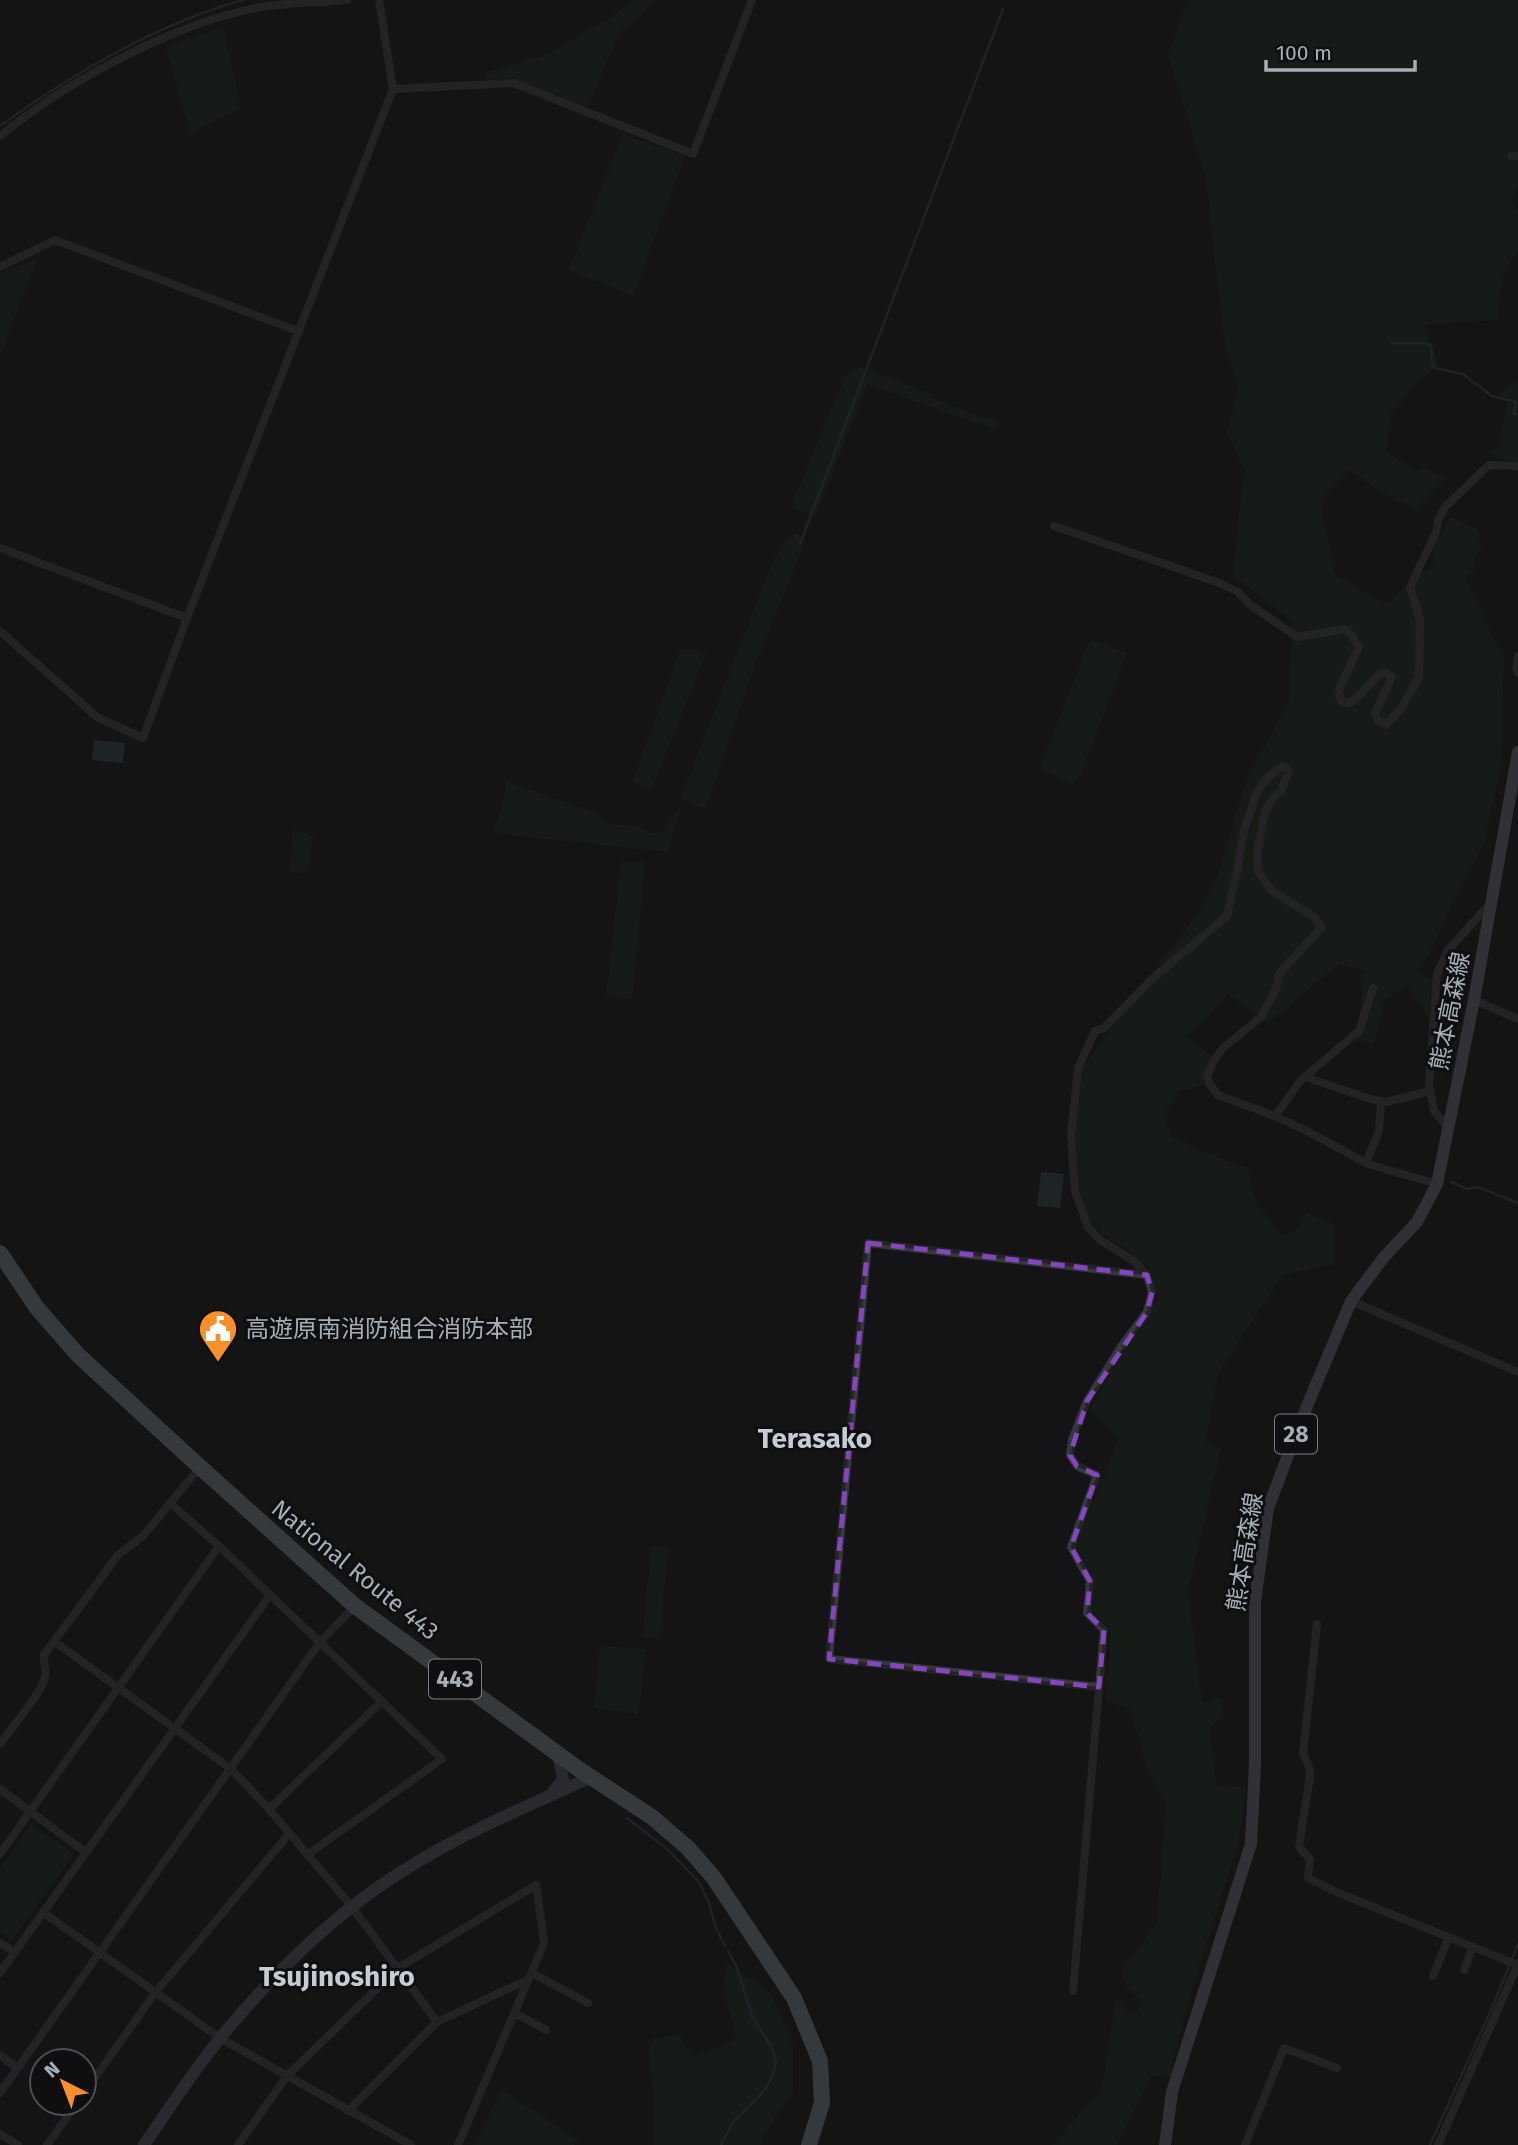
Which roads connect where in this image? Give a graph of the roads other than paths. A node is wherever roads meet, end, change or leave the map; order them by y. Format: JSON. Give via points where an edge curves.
{"nodes":[{"id":1,"x":347,"y":0,"type":"edge"},
{"id":2,"x":379,"y":0,"type":"edge"},
{"id":3,"x":752,"y":0,"type":"edge"},
{"id":4,"x":393,"y":89,"type":"junction"},
{"id":5,"x":0,"y":136,"type":"edge"},
{"id":6,"x":0,"y":267,"type":"edge"},
{"id":7,"x":298,"y":331,"type":"junction"},
{"id":8,"x":1518,"y":466,"type":"edge"},
{"id":9,"x":1054,"y":526,"type":"dead end"},
{"id":10,"x":0,"y":548,"type":"edge"},
{"id":11,"x":187,"y":618,"type":"junction"},
{"id":12,"x":0,"y":631,"type":"edge"},
{"id":13,"x":1518,"y":656,"type":"edge"},
{"id":14,"x":1518,"y":673,"type":"edge"},
{"id":15,"x":1518,"y":752,"type":"edge"},
{"id":16,"x":1492,"y":902,"type":"junction"},
{"id":17,"x":1373,"y":988,"type":"dead end"},
{"id":18,"x":1474,"y":1000,"type":"junction"},
{"id":19,"x":1518,"y":1019,"type":"edge"},
{"id":20,"x":1305,"y":1077,"type":"junction"},
{"id":21,"x":1430,"y":1091,"type":"junction"},
{"id":22,"x":1381,"y":1101,"type":"junction"},
{"id":23,"x":1275,"y":1116,"type":"junction"},
{"id":24,"x":1448,"y":1129,"type":"junction"},
{"id":25,"x":1366,"y":1163,"type":"junction"},
{"id":26,"x":1437,"y":1184,"type":"junction"},
{"id":27,"x":0,"y":1254,"type":"edge"},
{"id":28,"x":1147,"y":1275,"type":"junction"},
{"id":29,"x":1351,"y":1301,"type":"junction"},
{"id":30,"x":1518,"y":1372,"type":"edge"},
{"id":31,"x":200,"y":1467,"type":"junction"},
{"id":32,"x":170,"y":1503,"type":"junction"},
{"id":33,"x":219,"y":1546,"type":"junction"},
{"id":34,"x":270,"y":1595,"type":"junction"},
{"id":35,"x":355,"y":1606,"type":"junction"},
{"id":36,"x":1317,"y":1624,"type":"dead end"},
{"id":37,"x":55,"y":1642,"type":"junction"},
{"id":38,"x":320,"y":1643,"type":"junction"},
{"id":39,"x":1098,"y":1687,"type":"junction"},
{"id":40,"x":117,"y":1688,"type":"junction"},
{"id":41,"x":382,"y":1701,"type":"junction"},
{"id":42,"x":175,"y":1727,"type":"junction"},
{"id":43,"x":0,"y":1744,"type":"edge"},
{"id":44,"x":558,"y":1755,"type":"junction"},
{"id":45,"x":231,"y":1769,"type":"junction"},
{"id":46,"x":591,"y":1777,"type":"junction"},
{"id":47,"x":0,"y":1789,"type":"edge"},
{"id":48,"x":551,"y":1796,"type":"junction"},
{"id":49,"x":269,"y":1809,"type":"junction"},
{"id":50,"x":30,"y":1811,"type":"junction"},
{"id":51,"x":289,"y":1834,"type":"junction"},
{"id":52,"x":85,"y":1852,"type":"junction"},
{"id":53,"x":0,"y":1854,"type":"edge"},
{"id":54,"x":307,"y":1856,"type":"junction"},
{"id":55,"x":352,"y":1906,"type":"junction"},
{"id":56,"x":44,"y":1913,"type":"junction"},
{"id":57,"x":1449,"y":1937,"type":"junction"},
{"id":58,"x":0,"y":1942,"type":"edge"},
{"id":59,"x":1473,"y":1947,"type":"junction"},
{"id":60,"x":15,"y":1952,"type":"junction"},
{"id":61,"x":99,"y":1952,"type":"junction"},
{"id":62,"x":1518,"y":1965,"type":"edge"},
{"id":63,"x":398,"y":1968,"type":"junction"},
{"id":64,"x":1464,"y":1970,"type":"dead end"},
{"id":65,"x":0,"y":1973,"type":"edge"},
{"id":66,"x":530,"y":1976,"type":"junction"},
{"id":67,"x":1433,"y":1976,"type":"dead end"},
{"id":68,"x":1073,"y":1991,"type":"dead end"},
{"id":69,"x":155,"y":1993,"type":"junction"},
{"id":70,"x":588,"y":2003,"type":"dead end"},
{"id":71,"x":515,"y":2012,"type":"junction"},
{"id":72,"x":437,"y":2022,"type":"junction"},
{"id":73,"x":546,"y":2030,"type":"dead end"},
{"id":74,"x":220,"y":2038,"type":"junction"},
{"id":75,"x":0,"y":2055,"type":"edge"},
{"id":76,"x":17,"y":2068,"type":"junction"},
{"id":77,"x":1337,"y":2068,"type":"dead end"},
{"id":78,"x":98,"y":2073,"type":"edge"},
{"id":79,"x":287,"y":2076,"type":"junction"},
{"id":80,"x":0,"y":2092,"type":"edge"},
{"id":81,"x":348,"y":2110,"type":"junction"},
{"id":82,"x":67,"y":2117,"type":"edge"},
{"id":83,"x":0,"y":2134,"type":"edge"},
{"id":84,"x":400,"y":2142,"type":"edge"},
{"id":85,"x":18,"y":2145,"type":"edge"},
{"id":86,"x":47,"y":2145,"type":"edge"},
{"id":87,"x":144,"y":2145,"type":"edge"},
{"id":88,"x":238,"y":2145,"type":"edge"},
{"id":89,"x":411,"y":2145,"type":"edge"},
{"id":90,"x":458,"y":2145,"type":"edge"},
{"id":91,"x":809,"y":2145,"type":"edge"},
{"id":92,"x":1165,"y":2145,"type":"edge"},
{"id":93,"x":1245,"y":2145,"type":"edge"},
{"id":94,"x":1437,"y":2145,"type":"edge"}],
"edges":[{"from":1,"to":5,"type":"street","via":[[256,8],[191,27],[92,74],[30,111]]},
{"from":2,"to":4,"type":"street"},
{"from":3,"to":4,"type":"street","via":[[693,153],[514,83]]},
{"from":4,"to":7,"type":"street"},
{"from":6,"to":7,"type":"street","via":[[55,240]]},
{"from":7,"to":11,"type":"street"},
{"from":8,"to":9,"type":"street","via":[[1489,465],[1457,493],[1438,520],[1410,587],[1420,619],[1419,677],[1386,725],[1375,714],[1392,677],[1384,672],[1357,698],[1341,701],[1338,692],[1359,646],[1345,629],[1297,637],[1238,592],[1217,582]]},
{"from":10,"to":11,"type":"street"},
{"from":11,"to":12,"type":"street","via":[[143,738],[97,717]]},
{"from":13,"to":14,"type":"street"},
{"from":15,"to":16,"type":"main road","name":"熊本高森線","number":"28"},
{"from":16,"to":18,"type":"main road","name":"熊本高森線","number":"28"},
{"from":16,"to":21,"type":"street","via":[[1448,950],[1437,974]]},
{"from":17,"to":20,"type":"street","via":[[1359,1031]]},
{"from":18,"to":19,"type":"street"},
{"from":18,"to":24,"type":"main road","name":"熊本高森線","number":"28"},
{"from":20,"to":22,"type":"street"},
{"from":20,"to":23,"type":"street"},
{"from":21,"to":22,"type":"street"},
{"from":21,"to":24,"type":"street","via":[[1434,1111]]},
{"from":22,"to":25,"type":"street","via":[[1378,1131]]},
{"from":23,"to":25,"type":"street"},
{"from":23,"to":28,"type":"street","via":[[1219,1095],[1207,1076],[1222,1049],[1261,1017],[1279,974],[1321,928],[1315,918],[1270,889],[1258,871],[1265,812],[1281,791],[1289,770],[1283,766],[1268,776],[1257,792],[1243,834],[1227,916],[1152,979],[1104,1028],[1095,1031],[1078,1068],[1071,1135],[1075,1191],[1088,1227]]},
{"from":24,"to":26,"type":"main road","name":"熊本高森線","number":"28"},
{"from":25,"to":26,"type":"street"},
{"from":26,"to":29,"type":"main road","name":"熊本高森線","number":"28","via":[[1417,1222]]},
{"from":27,"to":31,"type":"highway","name":"National Route 443","number":"443","via":[[37,1308],[78,1355]]},
{"from":28,"to":39,"type":"street","via":[[1152,1292],[1147,1312],[1087,1401],[1070,1455],[1077,1466],[1097,1475],[1070,1546],[1090,1581],[1087,1613],[1104,1630]]},
{"from":28,"to":39,"type":"street","via":[[868,1243],[829,1659]]},
{"from":29,"to":30,"type":"street"},
{"from":29,"to":92,"type":"main road","name":"熊本高森線","number":"28","via":[[1268,1508],[1255,1602],[1251,1844],[1172,2092]]},
{"from":31,"to":32,"type":"street"},
{"from":31,"to":35,"type":"highway","name":"National Route 443","number":"443"},
{"from":32,"to":33,"type":"street"},
{"from":32,"to":37,"type":"street","via":[[144,1536],[118,1555]]},
{"from":33,"to":34,"type":"street"},
{"from":33,"to":40,"type":"street"},
{"from":34,"to":38,"type":"street"},
{"from":34,"to":42,"type":"street"},
{"from":35,"to":38,"type":"street"},
{"from":35,"to":44,"type":"highway","name":"National Route 443","number":"443"},
{"from":36,"to":57,"type":"street","via":[[1303,1753],[1310,1776],[1299,1847],[1310,1859],[1308,1878]]},
{"from":37,"to":40,"type":"street"},
{"from":37,"to":43,"type":"street","via":[[43,1660],[47,1670],[43,1686]]},
{"from":38,"to":41,"type":"street"},
{"from":38,"to":45,"type":"street"},
{"from":39,"to":68,"type":"street"},
{"from":40,"to":42,"type":"street"},
{"from":40,"to":50,"type":"street"},
{"from":41,"to":49,"type":"street"},
{"from":41,"to":54,"type":"street","via":[[442,1759]]},
{"from":42,"to":45,"type":"street"},
{"from":42,"to":52,"type":"street"},
{"from":44,"to":46,"type":"highway","name":"National Route 443","number":"443"},
{"from":44,"to":48,"type":"street","via":[[563,1779]]},
{"from":45,"to":49,"type":"street"},
{"from":45,"to":61,"type":"street"},
{"from":46,"to":48,"type":"street"},
{"from":46,"to":91,"type":"highway","name":"National Route 443","number":"443","via":[[652,1817],[688,1848],[714,1878],[794,1997],[820,2061],[822,2103]]},
{"from":47,"to":50,"type":"street"},
{"from":48,"to":55,"type":"street","via":[[417,1862]]},
{"from":49,"to":51,"type":"street"},
{"from":50,"to":52,"type":"street"},
{"from":50,"to":53,"type":"street"},
{"from":51,"to":54,"type":"street"},
{"from":51,"to":69,"type":"street"},
{"from":52,"to":56,"type":"street"},
{"from":54,"to":55,"type":"street"},
{"from":55,"to":63,"type":"street"},
{"from":55,"to":74,"type":"street","via":[[267,1984]]},
{"from":56,"to":60,"type":"street"},
{"from":56,"to":61,"type":"street"},
{"from":57,"to":59,"type":"street"},
{"from":57,"to":67,"type":"street"},
{"from":58,"to":60,"type":"street"},
{"from":59,"to":62,"type":"street"},
{"from":59,"to":64,"type":"street"},
{"from":60,"to":65,"type":"street"},
{"from":61,"to":69,"type":"street"},
{"from":61,"to":76,"type":"street"},
{"from":62,"to":94,"type":"street"},
{"from":63,"to":66,"type":"street","via":[[536,1885],[544,1943]]},
{"from":63,"to":72,"type":"street"},
{"from":63,"to":79,"type":"street"},
{"from":66,"to":70,"type":"street"},
{"from":66,"to":71,"type":"street"},
{"from":66,"to":72,"type":"street"},
{"from":69,"to":74,"type":"street"},
{"from":69,"to":78,"type":"street"},
{"from":71,"to":73,"type":"street"},
{"from":71,"to":90,"type":"street"},
{"from":72,"to":81,"type":"street"},
{"from":74,"to":79,"type":"street"},
{"from":74,"to":87,"type":"street"},
{"from":75,"to":76,"type":"street"},
{"from":76,"to":80,"type":"street"},
{"from":77,"to":93,"type":"street","via":[[1284,2048]]},
{"from":79,"to":81,"type":"street"},
{"from":79,"to":88,"type":"street"},
{"from":81,"to":84,"type":"street"},
{"from":82,"to":86,"type":"street"},
{"from":83,"to":85,"type":"street"},
{"from":84,"to":89,"type":"street"}]}
